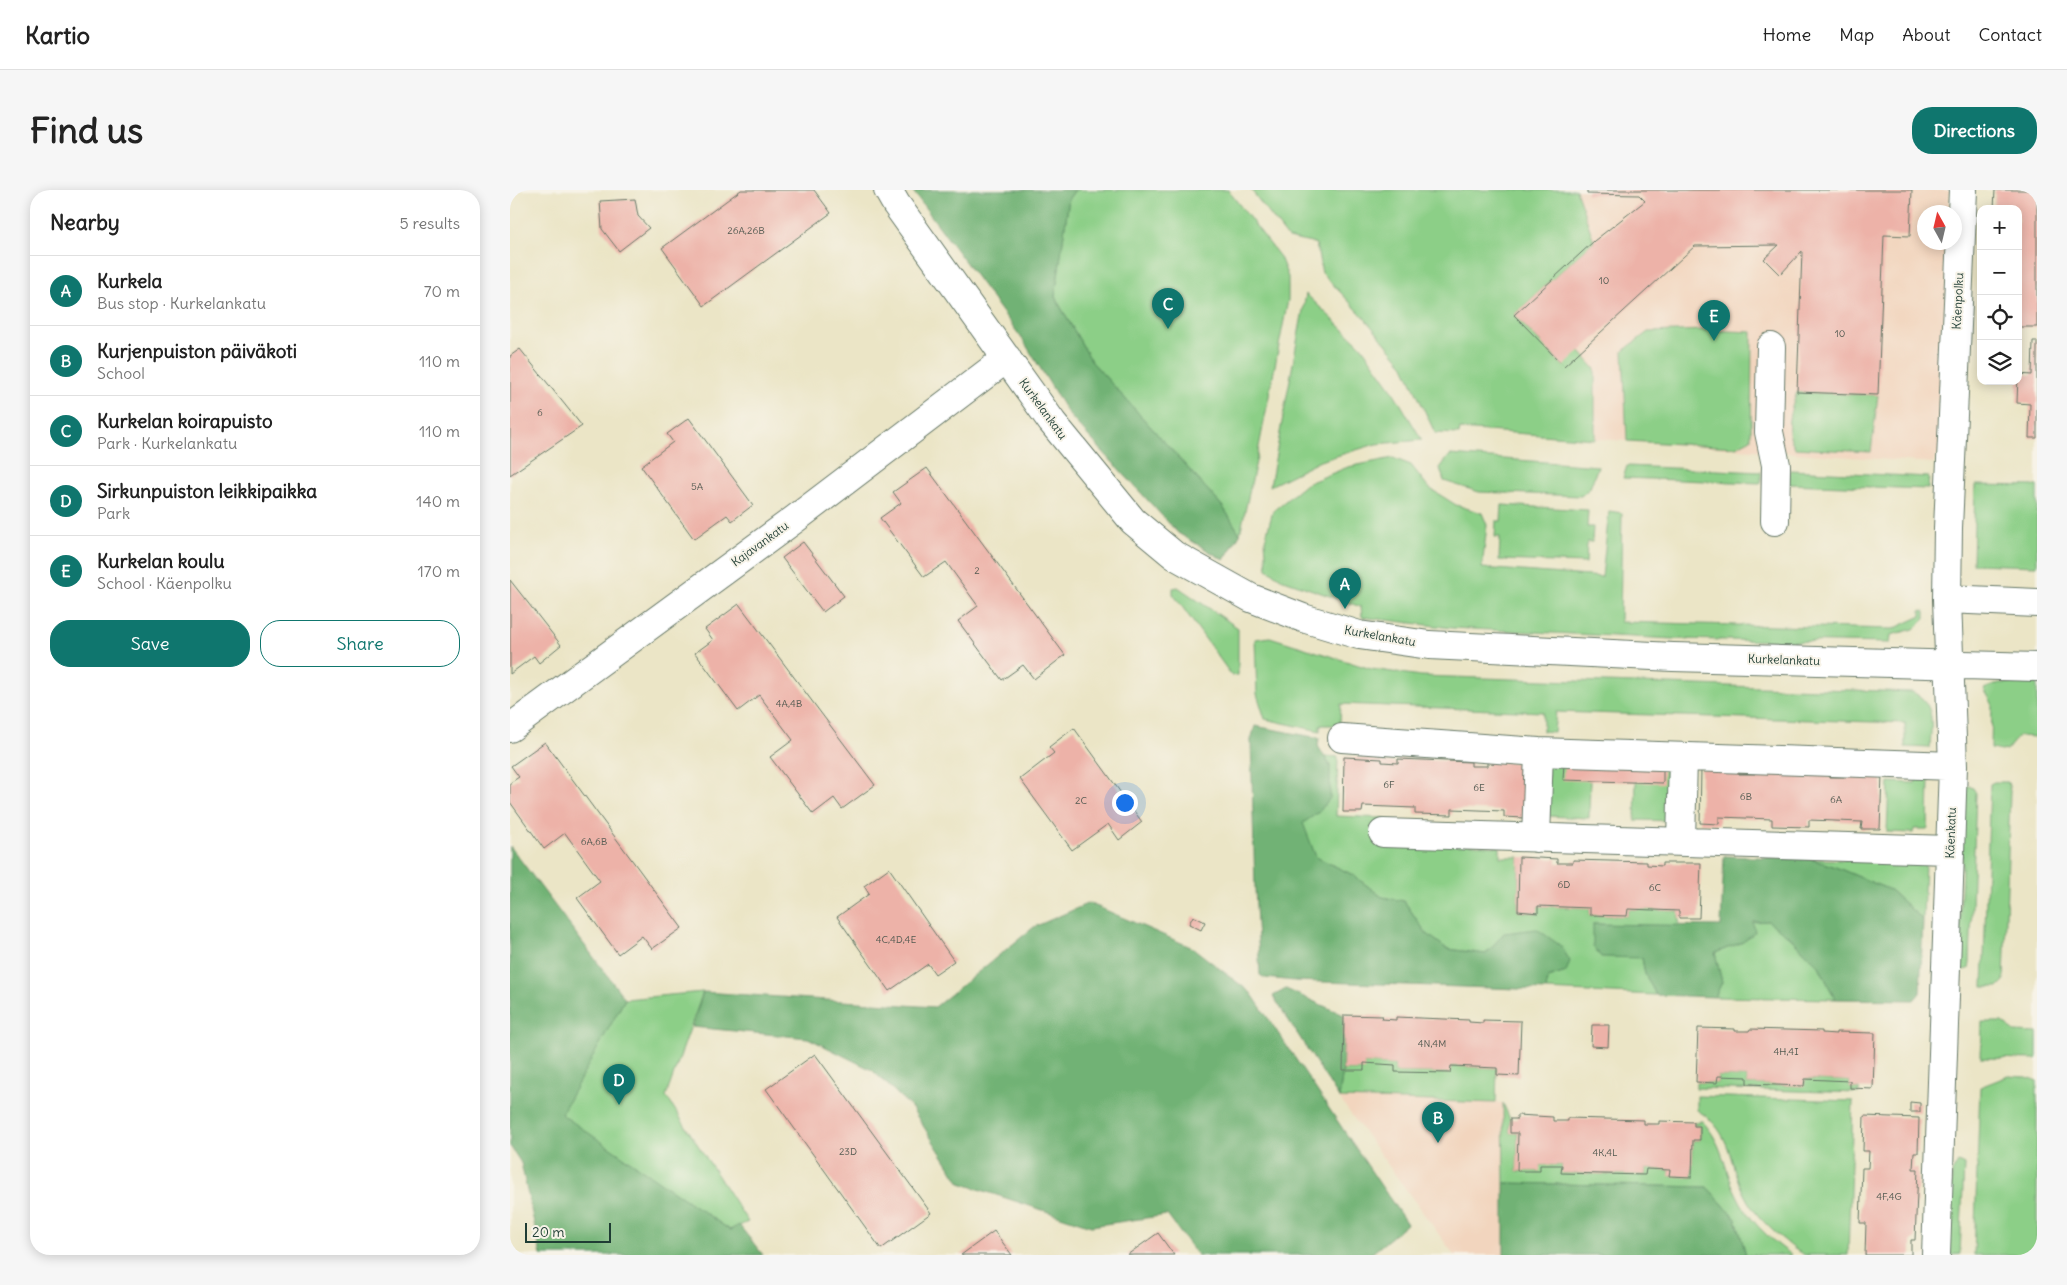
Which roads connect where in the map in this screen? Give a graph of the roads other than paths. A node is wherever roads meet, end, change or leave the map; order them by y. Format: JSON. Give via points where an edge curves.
{"nodes":[{"id":1,"x":888,"y":190,"type":"edge"},
{"id":2,"x":1964,"y":190,"type":"edge"},
{"id":3,"x":1771,"y":348,"type":"dead end"},
{"id":4,"x":1007,"y":358,"type":"junction"},
{"id":5,"x":1953,"y":412,"type":"joint"},
{"id":6,"x":1774,"y":521,"type":"dead end"},
{"id":7,"x":1947,"y":599,"type":"junction"},
{"id":8,"x":2037,"y":603,"type":"edge"},
{"id":9,"x":1949,"y":664,"type":"junction"},
{"id":10,"x":2037,"y":667,"type":"edge"},
{"id":11,"x":510,"y":728,"type":"edge"},
{"id":12,"x":1342,"y":738,"type":"dead end"},
{"id":13,"x":1539,"y":752,"type":"junction"},
{"id":14,"x":1683,"y":757,"type":"junction"},
{"id":15,"x":1953,"y":766,"type":"junction"},
{"id":16,"x":1383,"y":834,"type":"dead end"},
{"id":17,"x":1536,"y":838,"type":"junction"},
{"id":18,"x":1681,"y":842,"type":"junction"},
{"id":19,"x":1950,"y":850,"type":"junction"},
{"id":20,"x":1936,"y":1255,"type":"edge"}],
"edges":[{"from":1,"to":4,"type":"street","name":"Kurkelankatu"},
{"from":2,"to":5,"type":"street","name":"Käenpolku"},
{"from":3,"to":6,"type":"street","via":[[1769,432],[1776,465]]},
{"from":4,"to":9,"type":"street","name":"Kurkelankatu","via":[[1052,422],[1133,521],[1174,555],[1251,598],[1303,618],[1359,635],[1429,645],[1683,657]]},
{"from":4,"to":11,"type":"street","name":"Kajavankatu"},
{"from":5,"to":7,"type":"street","name":"Käenkatu"},
{"from":7,"to":8,"type":"street"},
{"from":7,"to":9,"type":"street","name":"Käenkatu"},
{"from":9,"to":10,"type":"street","name":"Kurkelankatu"},
{"from":9,"to":15,"type":"street","name":"Käenkatu"},
{"from":12,"to":13,"type":"street"},
{"from":13,"to":14,"type":"street"},
{"from":13,"to":17,"type":"street"},
{"from":14,"to":15,"type":"street"},
{"from":14,"to":18,"type":"street"},
{"from":15,"to":19,"type":"street","name":"Käenkatu"},
{"from":16,"to":17,"type":"street"},
{"from":17,"to":18,"type":"street"},
{"from":18,"to":19,"type":"street"},
{"from":19,"to":20,"type":"street","name":"Käenkatu"}]}
